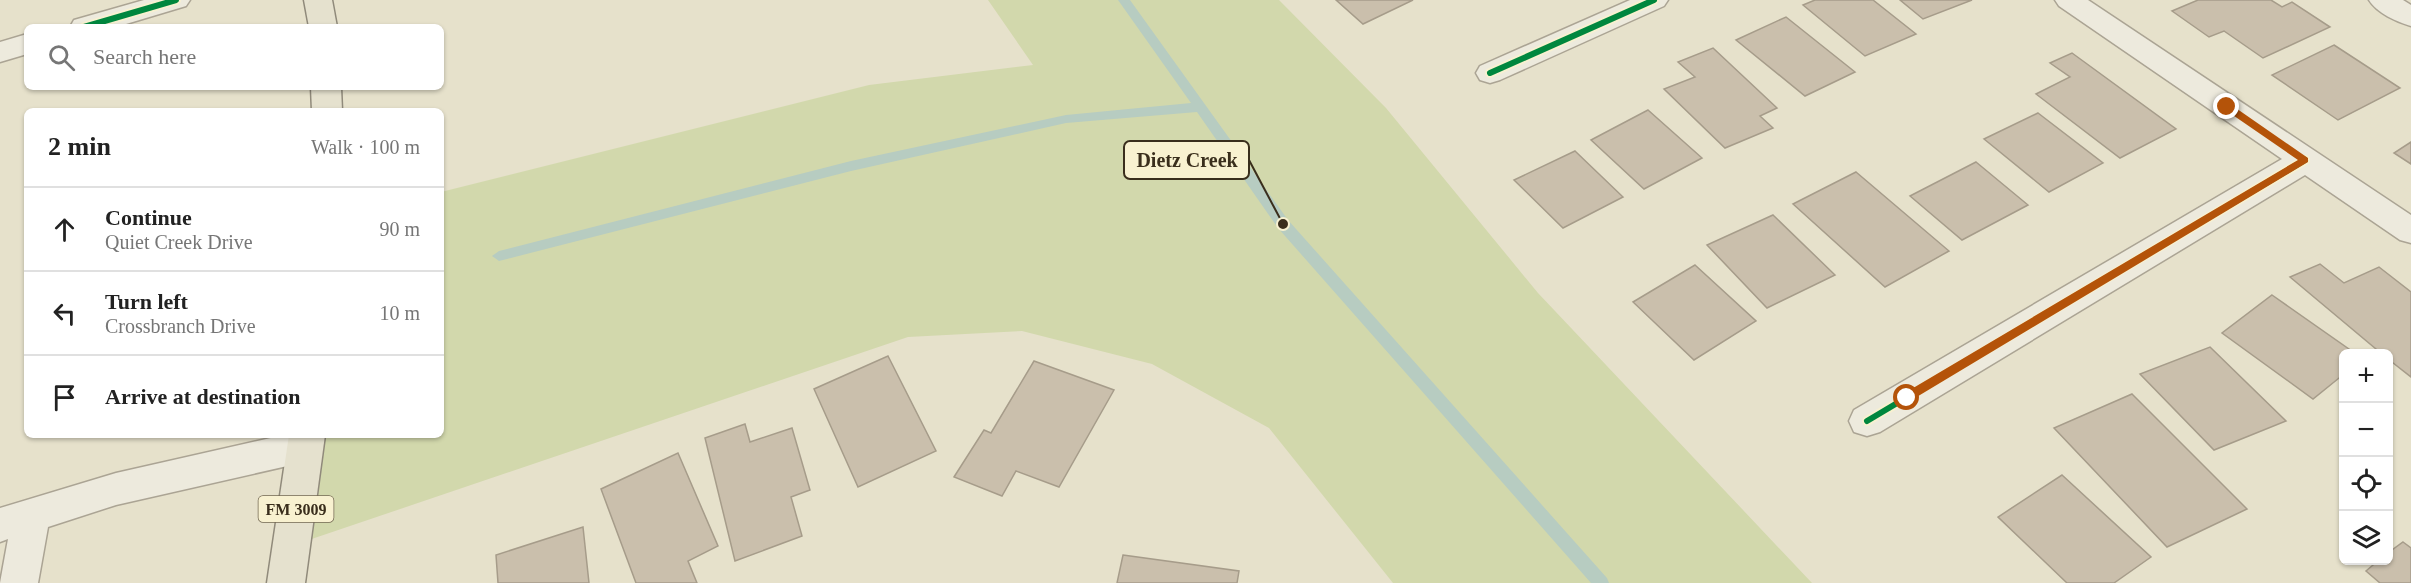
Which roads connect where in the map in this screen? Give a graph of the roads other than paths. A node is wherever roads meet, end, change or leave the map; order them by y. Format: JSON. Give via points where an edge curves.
{"nodes":[{"id":1,"x":176,"y":0,"type":"edge"},
{"id":2,"x":318,"y":0,"type":"edge"},
{"id":3,"x":1654,"y":0,"type":"edge"},
{"id":4,"x":2069,"y":0,"type":"edge"},
{"id":5,"x":2383,"y":0,"type":"edge"},
{"id":6,"x":2411,"y":17,"type":"edge"},
{"id":7,"x":94,"y":24,"type":"edge"},
{"id":8,"x":322,"y":24,"type":"edge"},
{"id":9,"x":24,"y":45,"type":"edge"},
{"id":10,"x":0,"y":52,"type":"edge"},
{"id":11,"x":1490,"y":73,"type":"dead end"},
{"id":12,"x":326,"y":90,"type":"edge"},
{"id":13,"x":327,"y":108,"type":"edge"},
{"id":14,"x":2305,"y":160,"type":"junction"},
{"id":15,"x":2411,"y":231,"type":"edge"},
{"id":16,"x":1867,"y":421,"type":"dead end"},
{"id":17,"x":306,"y":441,"type":"edge"},
{"id":18,"x":15,"y":520,"type":"edge"},
{"id":19,"x":19,"y":583,"type":"edge"},
{"id":20,"x":286,"y":583,"type":"edge"}],
"edges":[{"from":1,"to":7,"type":"street"},
{"from":2,"to":8,"type":"main road"},
{"from":3,"to":11,"type":"street"},
{"from":4,"to":14,"type":"street"},
{"from":5,"to":6,"type":"street"},
{"from":9,"to":10,"type":"street"},
{"from":12,"to":13,"type":"main road"},
{"from":14,"to":15,"type":"street"},
{"from":14,"to":16,"type":"street"},
{"from":17,"to":18,"type":"street","via":[[116,489]]},
{"from":17,"to":20,"type":"main road","number":"FM 3009"},
{"from":18,"to":19,"type":"street"}]}
